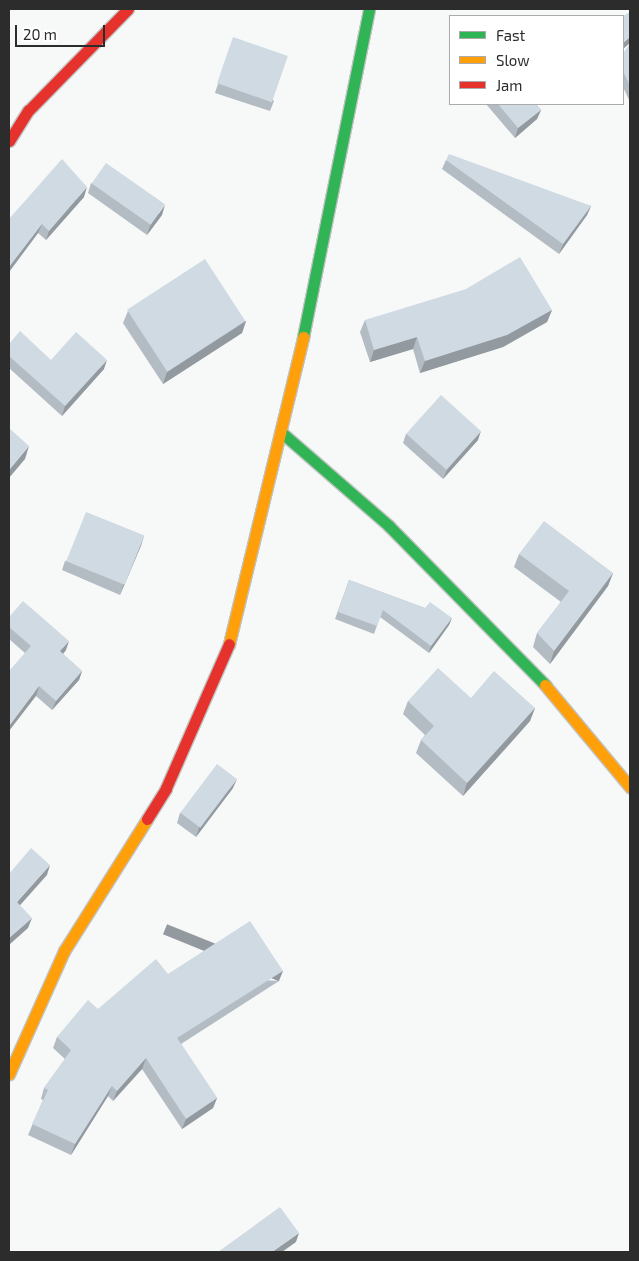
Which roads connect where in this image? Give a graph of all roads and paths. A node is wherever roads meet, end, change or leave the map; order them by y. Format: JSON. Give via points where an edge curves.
{"nodes":[{"id":1,"x":128,"y":9,"type":"edge"},
{"id":2,"x":369,"y":9,"type":"edge"},
{"id":3,"x":9,"y":141,"type":"edge"},
{"id":4,"x":281,"y":432,"type":"junction"},
{"id":5,"x":630,"y":787,"type":"edge"},
{"id":6,"x":9,"y":1074,"type":"edge"}],
"edges":[{"from":1,"to":3,"type":"street","via":[[28,111]]},
{"from":2,"to":4,"type":"street"},
{"from":4,"to":5,"type":"street","via":[[389,526],[527,663]]},
{"from":4,"to":6,"type":"street","via":[[227,654],[166,788],[64,951]]}]}
